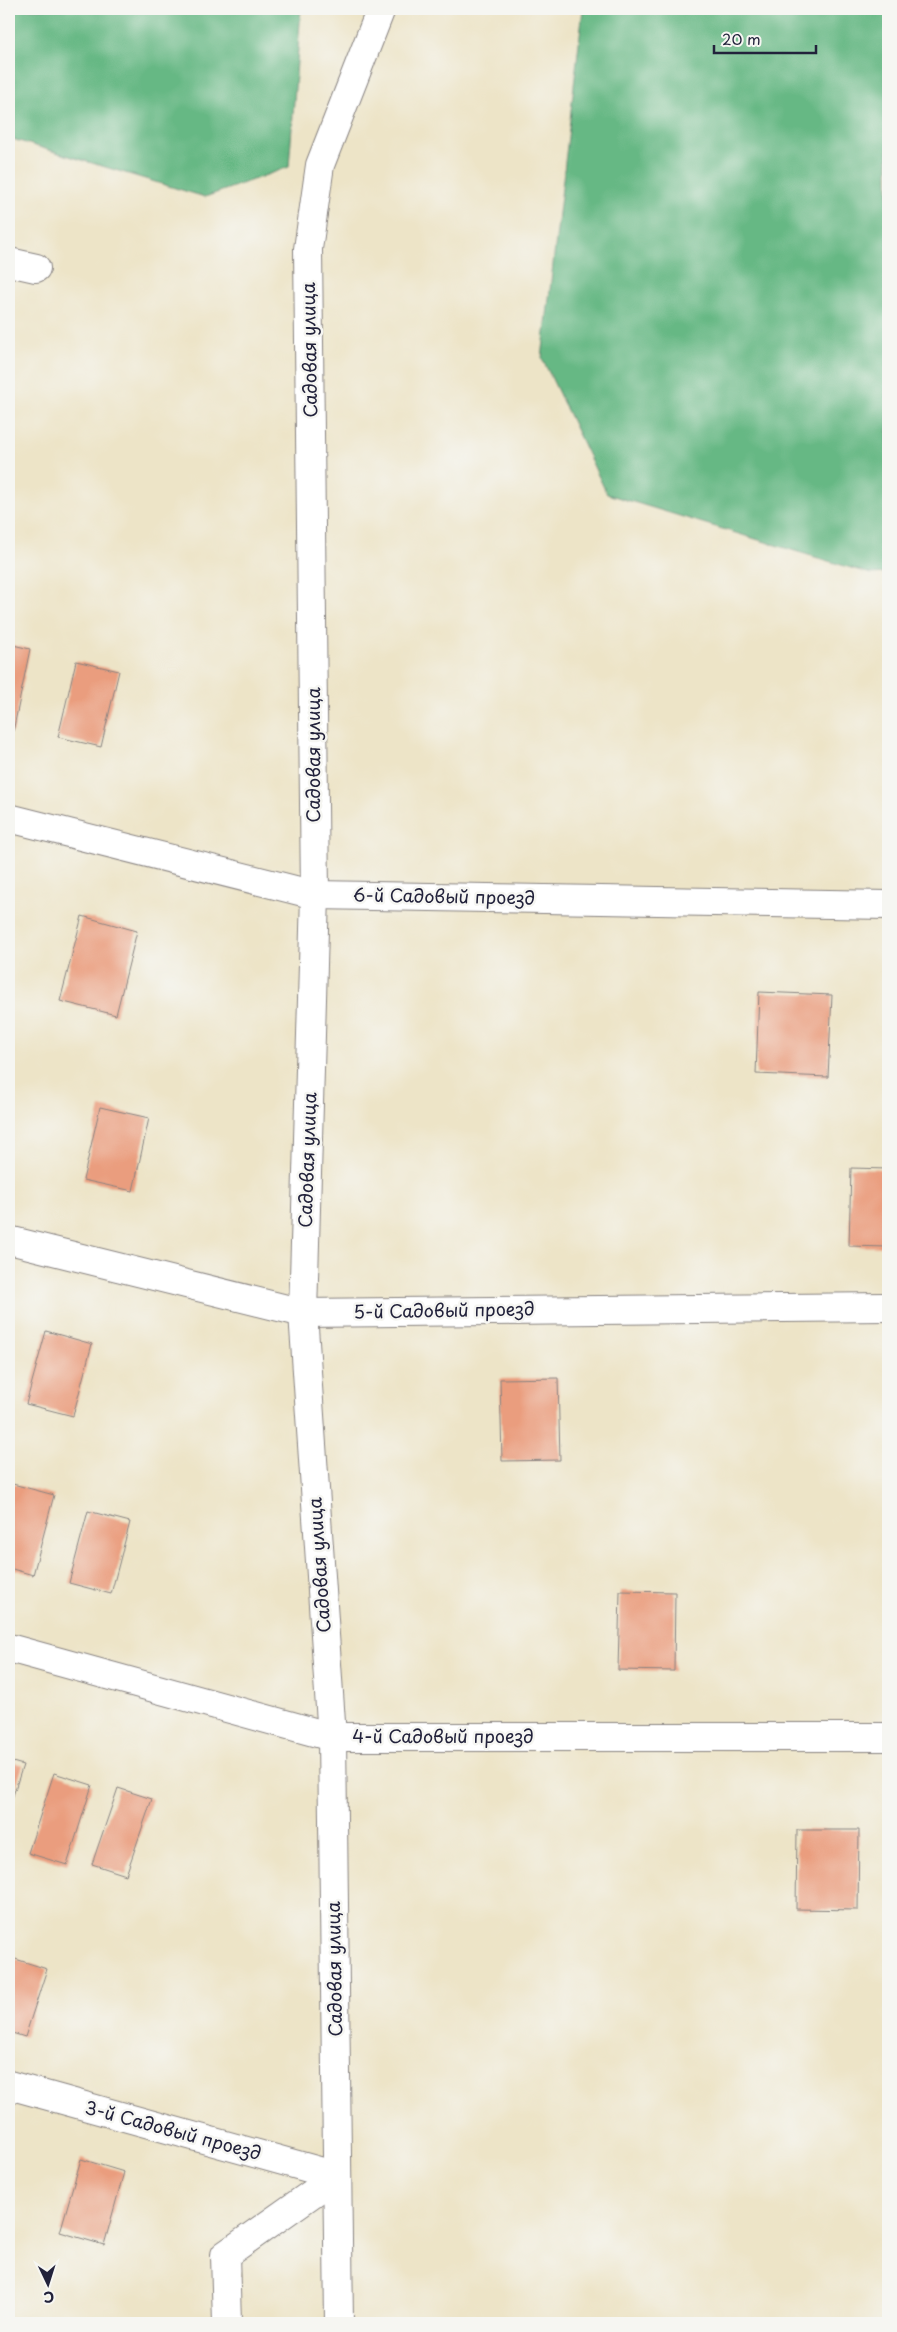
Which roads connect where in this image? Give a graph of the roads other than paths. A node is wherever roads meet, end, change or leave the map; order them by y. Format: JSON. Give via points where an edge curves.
{"nodes":[{"id":1,"x":381,"y":9,"type":"edge"},
{"id":2,"x":9,"y":262,"type":"edge"},
{"id":3,"x":36,"y":268,"type":"dead end"},
{"id":4,"x":9,"y":818,"type":"edge"},
{"id":5,"x":315,"y":895,"type":"junction"},
{"id":6,"x":888,"y":905,"type":"edge"},
{"id":7,"x":9,"y":1240,"type":"edge"},
{"id":8,"x":888,"y":1306,"type":"edge"},
{"id":9,"x":304,"y":1313,"type":"junction"},
{"id":10,"x":9,"y":1648,"type":"edge"},
{"id":11,"x":332,"y":1737,"type":"junction"},
{"id":12,"x":888,"y":1737,"type":"edge"},
{"id":13,"x":9,"y":2085,"type":"edge"},
{"id":14,"x":337,"y":2176,"type":"junction"},
{"id":15,"x":226,"y":2323,"type":"edge"},
{"id":16,"x":339,"y":2323,"type":"edge"}],
"edges":[{"from":1,"to":5,"type":"street","name":"Садовая улица","via":[[320,165],[308,249]]},
{"from":2,"to":3,"type":"street"},
{"from":4,"to":5,"type":"street","name":"6-й Садовый проезд"},
{"from":5,"to":6,"type":"street","name":"6-й Садовый проезд"},
{"from":5,"to":9,"type":"street","name":"Садовая улица"},
{"from":7,"to":9,"type":"street","name":"5-й Садовый проезд"},
{"from":8,"to":9,"type":"street","name":"5-й Садовый проезд"},
{"from":9,"to":11,"type":"street","name":"Садовая улица"},
{"from":10,"to":11,"type":"street","name":"4-й Садовый проезд"},
{"from":11,"to":12,"type":"street","name":"4-й Садовый проезд"},
{"from":11,"to":14,"type":"street","name":"Садовая улица"},
{"from":13,"to":14,"type":"street","name":"3-й Садовый проезд"},
{"from":14,"to":15,"type":"street","via":[[225,2255]]},
{"from":14,"to":16,"type":"street","name":"Садовая улица"}]}
